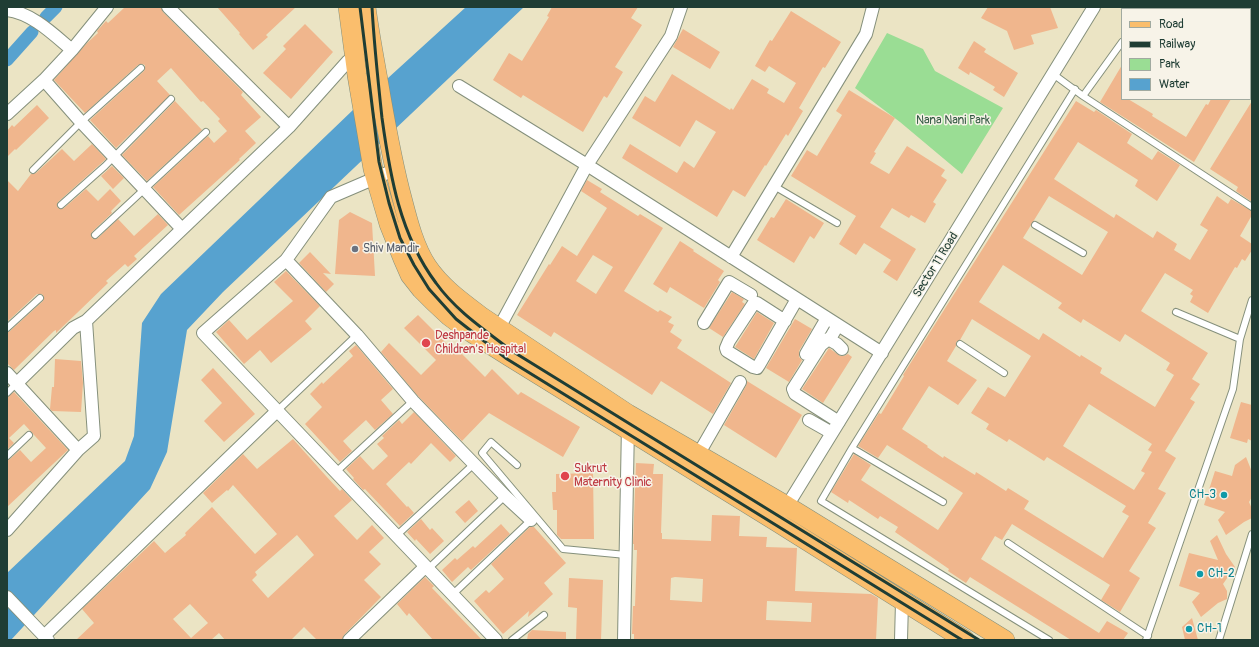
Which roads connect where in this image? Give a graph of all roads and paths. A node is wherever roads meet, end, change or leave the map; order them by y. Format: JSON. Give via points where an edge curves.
{"nodes":[{"id":1,"x":107,"y":7,"type":"edge"},
{"id":2,"x":168,"y":7,"type":"edge"},
{"id":3,"x":348,"y":7,"type":"edge"},
{"id":4,"x":366,"y":7,"type":"edge"},
{"id":5,"x":873,"y":7,"type":"edge"},
{"id":6,"x":1094,"y":7,"type":"edge"},
{"id":7,"x":1216,"y":7,"type":"edge"},
{"id":8,"x":679,"y":8,"type":"edge"},
{"id":9,"x":1194,"y":8,"type":"edge"},
{"id":10,"x":7,"y":10,"type":"edge"},
{"id":11,"x":1121,"y":43,"type":"edge"},
{"id":12,"x":72,"y":50,"type":"junction"},
{"id":13,"x":353,"y":65,"type":"junction"},
{"id":14,"x":141,"y":68,"type":"dead end"},
{"id":15,"x":1053,"y":74,"type":"junction"},
{"id":16,"x":44,"y":80,"type":"junction"},
{"id":17,"x":459,"y":86,"type":"dead end"},
{"id":18,"x":1075,"y":89,"type":"junction"},
{"id":19,"x":1083,"y":96,"type":"junction"},
{"id":20,"x":171,"y":99,"type":"dead end"},
{"id":21,"x":7,"y":114,"type":"edge"},
{"id":22,"x":81,"y":122,"type":"junction"},
{"id":23,"x":289,"y":127,"type":"junction"},
{"id":24,"x":206,"y":132,"type":"dead end"},
{"id":25,"x":114,"y":156,"type":"junction"},
{"id":26,"x":587,"y":165,"type":"junction"},
{"id":27,"x":394,"y":167,"type":"junction"},
{"id":28,"x":34,"y":170,"type":"dead end"},
{"id":29,"x":374,"y":173,"type":"junction"},
{"id":30,"x":774,"y":186,"type":"junction"},
{"id":31,"x":144,"y":189,"type":"junction"},
{"id":32,"x":61,"y":205,"type":"dead end"},
{"id":33,"x":1252,"y":207,"type":"edge"},
{"id":34,"x":837,"y":224,"type":"dead end"},
{"id":35,"x":1035,"y":225,"type":"dead end"},
{"id":36,"x":182,"y":229,"type":"junction"},
{"id":37,"x":95,"y":235,"type":"dead end"},
{"id":38,"x":1083,"y":253,"type":"dead end"},
{"id":39,"x":731,"y":257,"type":"junction"},
{"id":40,"x":286,"y":260,"type":"junction"},
{"id":41,"x":762,"y":277,"type":"junction"},
{"id":42,"x":751,"y":295,"type":"junction"},
{"id":43,"x":40,"y":298,"type":"dead end"},
{"id":44,"x":799,"y":300,"type":"junction"},
{"id":45,"x":1252,"y":300,"type":"edge"},
{"id":46,"x":1176,"y":312,"type":"dead end"},
{"id":47,"x":827,"y":318,"type":"junction"},
{"id":48,"x":86,"y":321,"type":"junction"},
{"id":49,"x":785,"y":321,"type":"junction"},
{"id":50,"x":704,"y":323,"type":"dead end"},
{"id":51,"x":838,"y":325,"type":"junction"},
{"id":52,"x":7,"y":328,"type":"edge"},
{"id":53,"x":498,"y":328,"type":"junction"},
{"id":54,"x":357,"y":335,"type":"junction"},
{"id":55,"x":725,"y":339,"type":"dead end"},
{"id":56,"x":1240,"y":339,"type":"junction"},
{"id":57,"x":828,"y":340,"type":"junction"},
{"id":58,"x":960,"y":344,"type":"dead end"},
{"id":59,"x":842,"y":349,"type":"dead end"},
{"id":60,"x":882,"y":353,"type":"junction"},
{"id":61,"x":763,"y":367,"type":"dead end"},
{"id":62,"x":7,"y":373,"type":"edge"},
{"id":63,"x":1004,"y":373,"type":"dead end"},
{"id":64,"x":791,"y":379,"type":"dead end"},
{"id":65,"x":740,"y":382,"type":"dead end"},
{"id":66,"x":16,"y":384,"type":"junction"},
{"id":67,"x":7,"y":393,"type":"edge"},
{"id":68,"x":414,"y":401,"type":"junction"},
{"id":69,"x":277,"y":411,"type":"junction"},
{"id":70,"x":809,"y":420,"type":"dead end"},
{"id":71,"x":628,"y":422,"type":"junction"},
{"id":72,"x":839,"y":422,"type":"junction"},
{"id":73,"x":832,"y":434,"type":"junction"},
{"id":74,"x":29,"y":435,"type":"dead end"},
{"id":75,"x":852,"y":448,"type":"junction"},
{"id":76,"x":78,"y":450,"type":"junction"},
{"id":77,"x":698,"y":454,"type":"junction"},
{"id":78,"x":7,"y":456,"type":"edge"},
{"id":79,"x":475,"y":463,"type":"junction"},
{"id":80,"x":518,"y":465,"type":"dead end"},
{"id":81,"x":336,"y":472,"type":"junction"},
{"id":82,"x":505,"y":496,"type":"junction"},
{"id":83,"x":943,"y":502,"type":"dead end"},
{"id":84,"x":787,"y":506,"type":"junction"},
{"id":85,"x":531,"y":520,"type":"joint"},
{"id":86,"x":777,"y":522,"type":"junction"},
{"id":87,"x":7,"y":530,"type":"edge"},
{"id":88,"x":1252,"y":534,"type":"edge"},
{"id":89,"x":396,"y":536,"type":"junction"},
{"id":90,"x":1008,"y":543,"type":"dead end"},
{"id":91,"x":626,"y":555,"type":"junction"},
{"id":92,"x":427,"y":568,"type":"junction"},
{"id":93,"x":452,"y":595,"type":"junction"},
{"id":94,"x":7,"y":597,"type":"edge"},
{"id":95,"x":902,"y":602,"type":"junction"},
{"id":96,"x":544,"y":615,"type":"dead end"},
{"id":97,"x":46,"y":638,"type":"edge"},
{"id":98,"x":356,"y":638,"type":"edge"},
{"id":99,"x":1147,"y":638,"type":"edge"},
{"id":100,"x":496,"y":640,"type":"edge"},
{"id":101,"x":512,"y":640,"type":"edge"},
{"id":102,"x":624,"y":640,"type":"edge"},
{"id":103,"x":901,"y":640,"type":"edge"},
{"id":104,"x":965,"y":640,"type":"edge"},
{"id":105,"x":1005,"y":640,"type":"edge"},
{"id":106,"x":1049,"y":640,"type":"edge"},
{"id":107,"x":1219,"y":640,"type":"edge"}],
"edges":[{"from":1,"to":12,"type":"street"},
{"from":2,"to":23,"type":"street"},
{"from":3,"to":13,"type":"main road"},
{"from":4,"to":27,"type":"main road"},
{"from":5,"to":30,"type":"street","via":[[866,34]]},
{"from":6,"to":15,"type":"street","name":"Sector 11 Road"},
{"from":7,"to":9,"type":"lane"},
{"from":8,"to":26,"type":"street","via":[[671,36]]},
{"from":10,"to":12,"type":"street","via":[[17,11],[44,27]]},
{"from":11,"to":19,"type":"lane"},
{"from":12,"to":16,"type":"street"},
{"from":13,"to":23,"type":"street"},
{"from":13,"to":29,"type":"main road"},
{"from":14,"to":22,"type":"lane"},
{"from":15,"to":18,"type":"lane"},
{"from":15,"to":60,"type":"street","name":"Sector 11 Road"},
{"from":16,"to":21,"type":"street"},
{"from":16,"to":22,"type":"street"},
{"from":17,"to":26,"type":"street"},
{"from":18,"to":19,"type":"lane"},
{"from":18,"to":75,"type":"lane","via":[[931,325]]},
{"from":19,"to":33,"type":"lane"},
{"from":20,"to":25,"type":"lane"},
{"from":22,"to":25,"type":"street"},
{"from":22,"to":28,"type":"lane"},
{"from":23,"to":36,"type":"street"},
{"from":24,"to":31,"type":"lane"},
{"from":25,"to":31,"type":"street"},
{"from":25,"to":32,"type":"lane"},
{"from":26,"to":39,"type":"street"},
{"from":26,"to":53,"type":"street"},
{"from":27,"to":29,"type":"street"},
{"from":27,"to":53,"type":"main road","via":[[412,231],[426,265],[461,302]]},
{"from":29,"to":40,"type":"street","via":[[331,197]]},
{"from":29,"to":71,"type":"main road","via":[[403,260],[421,289],[472,333]]},
{"from":30,"to":34,"type":"lane"},
{"from":30,"to":39,"type":"street"},
{"from":31,"to":36,"type":"street"},
{"from":31,"to":37,"type":"lane"},
{"from":35,"to":38,"type":"lane"},
{"from":36,"to":48,"type":"street"},
{"from":39,"to":41,"type":"street"},
{"from":40,"to":54,"type":"street"},
{"from":40,"to":69,"type":"street","via":[[202,333]]},
{"from":41,"to":42,"type":"street"},
{"from":41,"to":44,"type":"street"},
{"from":42,"to":50,"type":"street","via":[[730,282]]},
{"from":42,"to":55,"type":"street"},
{"from":43,"to":52,"type":"lane"},
{"from":44,"to":47,"type":"street"},
{"from":44,"to":49,"type":"street"},
{"from":44,"to":61,"type":"street"},
{"from":45,"to":56,"type":"lane"},
{"from":46,"to":56,"type":"lane"},
{"from":47,"to":51,"type":"street"},
{"from":47,"to":64,"type":"street"},
{"from":48,"to":66,"type":"street","via":[[73,328]]},
{"from":48,"to":76,"type":"street","via":[[94,436]]},
{"from":49,"to":49,"type":"street","via":[[757,368],[727,351],[729,341],[754,303]]},
{"from":51,"to":57,"type":"street"},
{"from":51,"to":60,"type":"street"},
{"from":53,"to":71,"type":"main road"},
{"from":54,"to":68,"type":"street"},
{"from":54,"to":69,"type":"lane"},
{"from":56,"to":99,"type":"lane","via":[[1233,389]]},
{"from":57,"to":59,"type":"street"},
{"from":57,"to":72,"type":"street","via":[[821,345],[793,392]]},
{"from":58,"to":63,"type":"lane"},
{"from":60,"to":72,"type":"street","name":"Sector 11 Road"},
{"from":62,"to":66,"type":"street"},
{"from":65,"to":77,"type":"street"},
{"from":66,"to":67,"type":"lane"},
{"from":66,"to":76,"type":"street"},
{"from":68,"to":79,"type":"street"},
{"from":68,"to":81,"type":"lane"},
{"from":69,"to":81,"type":"street"},
{"from":69,"to":97,"type":"street"},
{"from":70,"to":73,"type":"street"},
{"from":71,"to":77,"type":"main road"},
{"from":71,"to":86,"type":"main road"},
{"from":71,"to":91,"type":"street"},
{"from":72,"to":73,"type":"street","name":"Sector 11 Road"},
{"from":73,"to":84,"type":"street","name":"Sector 11 Road"},
{"from":74,"to":78,"type":"lane"},
{"from":75,"to":83,"type":"lane"},
{"from":75,"to":106,"type":"lane","via":[[821,501]]},
{"from":76,"to":87,"type":"street"},
{"from":77,"to":84,"type":"main road"},
{"from":79,"to":82,"type":"street"},
{"from":79,"to":89,"type":"lane"},
{"from":80,"to":91,"type":"lane","via":[[491,442],[482,454],[563,549]]},
{"from":81,"to":89,"type":"street"},
{"from":82,"to":85,"type":"street"},
{"from":82,"to":92,"type":"lane"},
{"from":84,"to":86,"type":"street","name":"Sector 11 Road"},
{"from":84,"to":105,"type":"main road"},
{"from":85,"to":93,"type":"lane"},
{"from":86,"to":95,"type":"main road"},
{"from":88,"to":107,"type":"lane"},
{"from":89,"to":92,"type":"street"},
{"from":90,"to":99,"type":"lane"},
{"from":91,"to":102,"type":"street"},
{"from":92,"to":93,"type":"street"},
{"from":92,"to":98,"type":"street"},
{"from":93,"to":100,"type":"street"},
{"from":94,"to":97,"type":"street"},
{"from":95,"to":103,"type":"street"},
{"from":95,"to":104,"type":"main road"},
{"from":96,"to":101,"type":"lane"}]}
